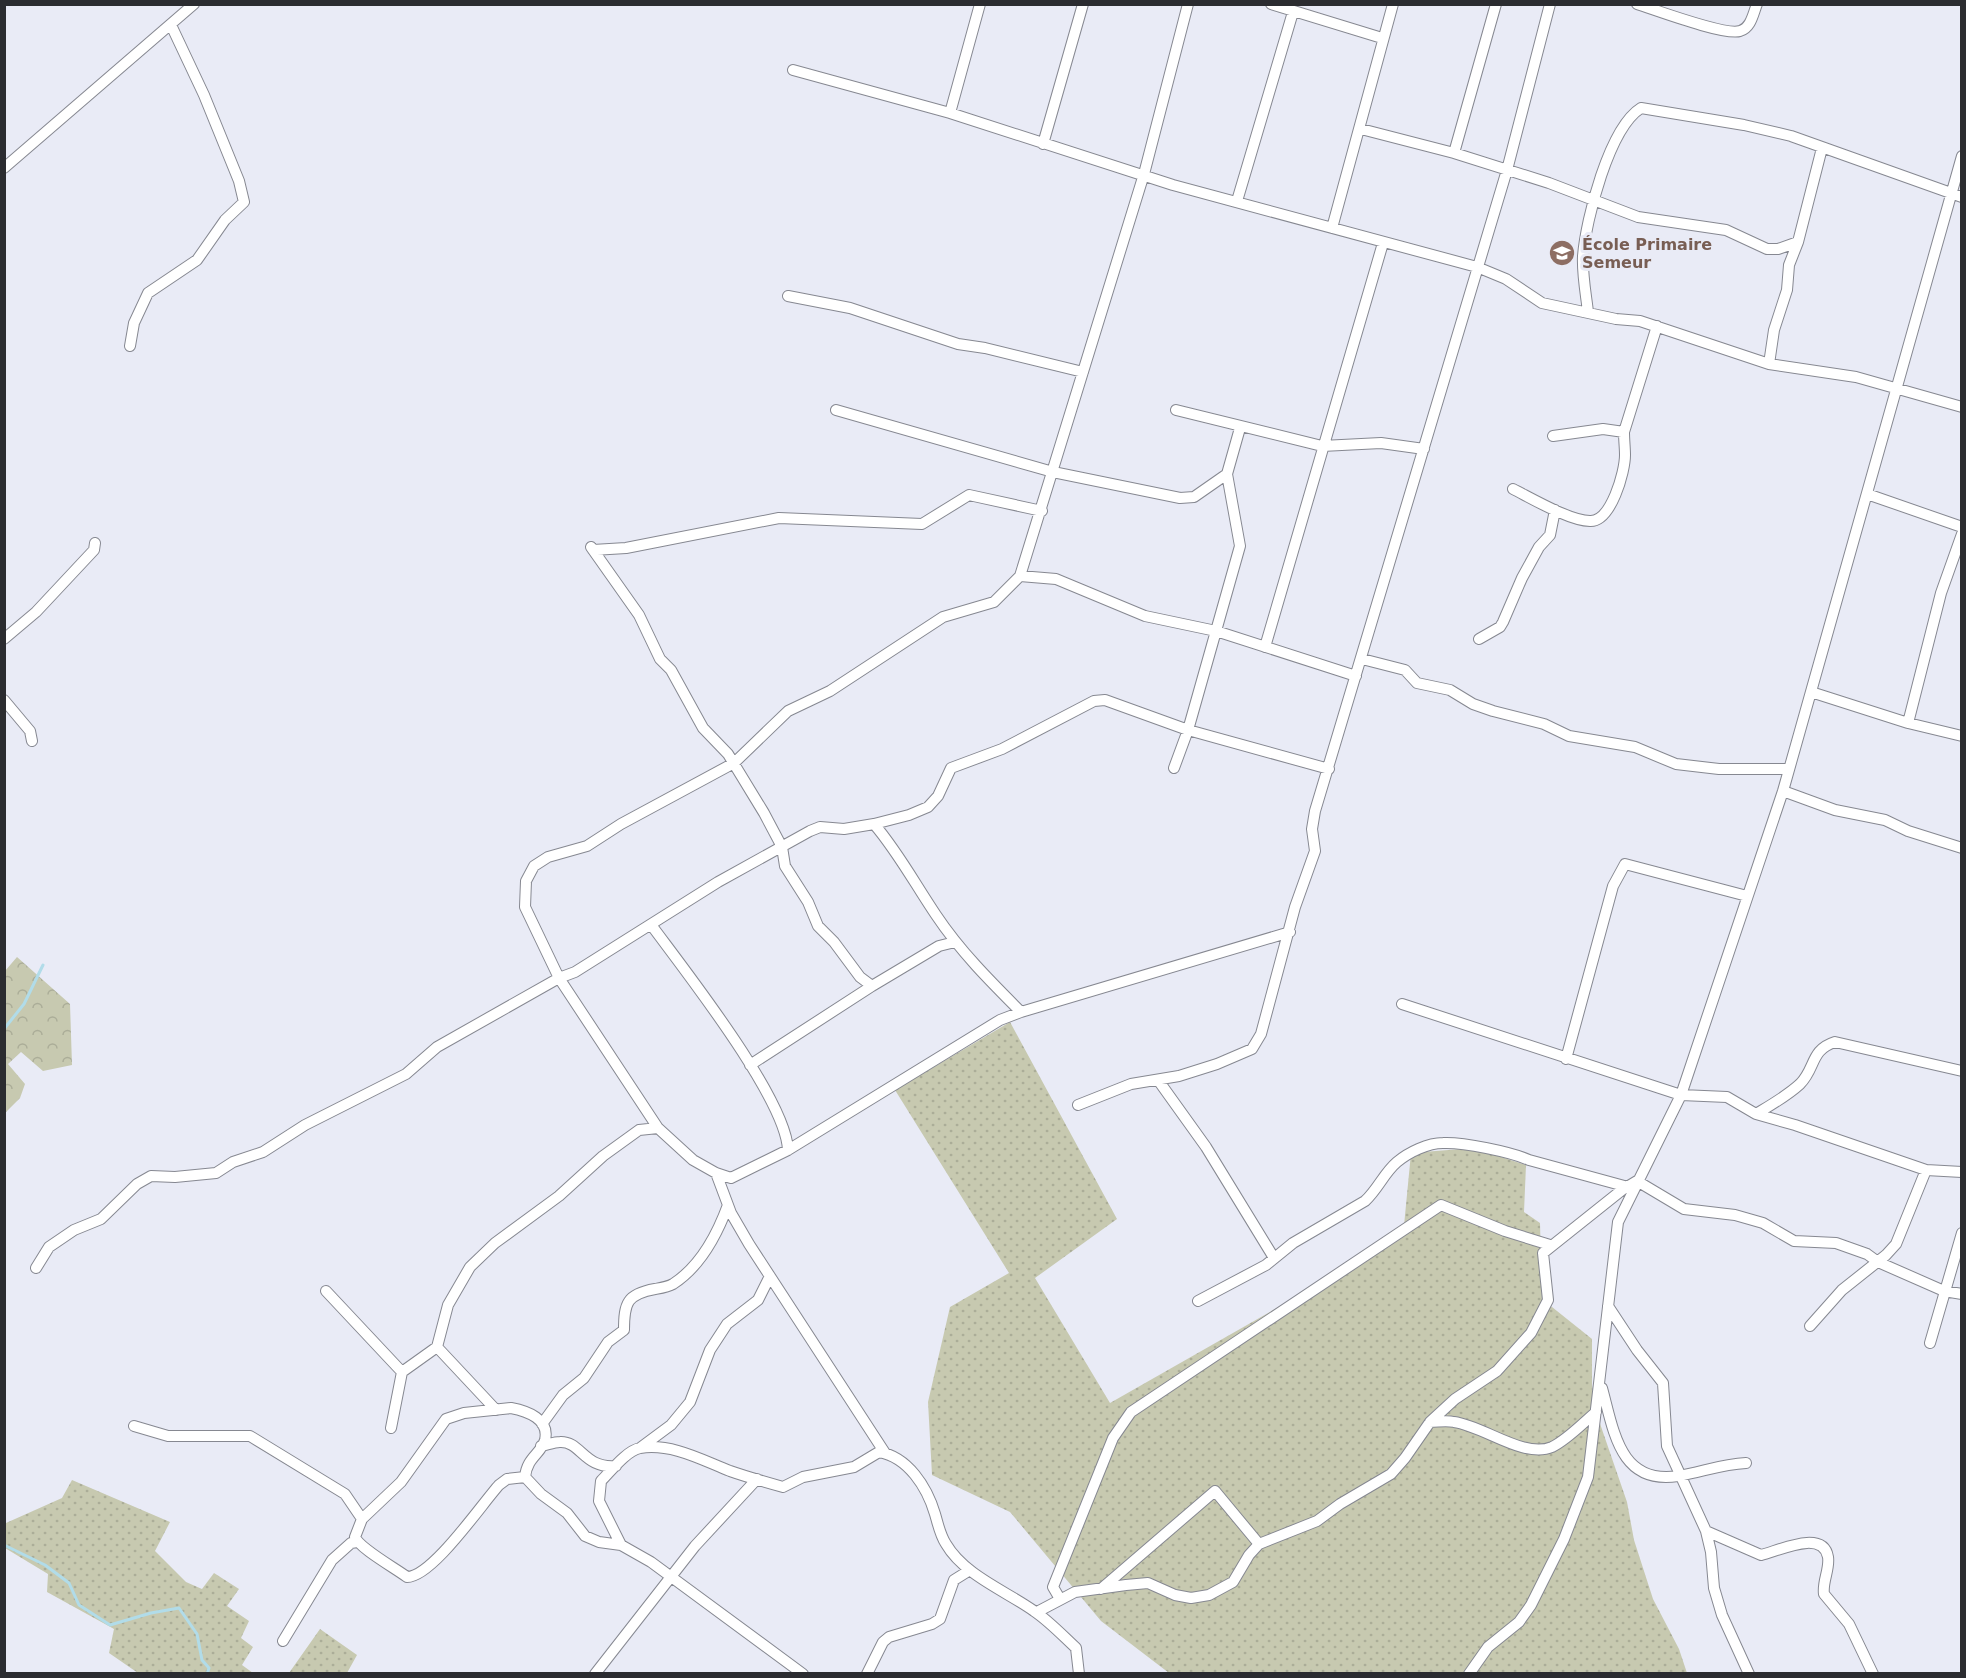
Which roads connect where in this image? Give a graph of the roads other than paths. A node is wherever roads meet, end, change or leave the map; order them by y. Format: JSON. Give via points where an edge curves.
{"nodes":[{"id":1,"x":194,"y":4,"type":"edge"},
{"id":2,"x":980,"y":4,"type":"edge"},
{"id":3,"x":1083,"y":4,"type":"edge"},
{"id":4,"x":1188,"y":4,"type":"edge"},
{"id":5,"x":1271,"y":4,"type":"edge"},
{"id":6,"x":1393,"y":4,"type":"edge"},
{"id":7,"x":1496,"y":4,"type":"edge"},
{"id":8,"x":1550,"y":4,"type":"edge"},
{"id":9,"x":1637,"y":4,"type":"edge"},
{"id":10,"x":1757,"y":4,"type":"edge"},
{"id":11,"x":1293,"y":12,"type":"junction"},
{"id":12,"x":171,"y":25,"type":"junction"},
{"id":13,"x":1382,"y":38,"type":"junction"},
{"id":14,"x":794,"y":70,"type":"dead end"},
{"id":15,"x":950,"y":113,"type":"junction"},
{"id":16,"x":1361,"y":129,"type":"junction"},
{"id":17,"x":1043,"y":144,"type":"junction"},
{"id":18,"x":1822,"y":148,"type":"junction"},
{"id":19,"x":1454,"y":153,"type":"junction"},
{"id":20,"x":1962,"y":156,"type":"edge"},
{"id":21,"x":4,"y":168,"type":"edge"},
{"id":22,"x":1507,"y":170,"type":"junction"},
{"id":23,"x":1144,"y":174,"type":"junction"},
{"id":24,"x":1956,"y":196,"type":"edge"},
{"id":25,"x":1237,"y":201,"type":"junction"},
{"id":26,"x":1594,"y":201,"type":"junction"},
{"id":27,"x":1332,"y":228,"type":"junction"},
{"id":28,"x":1798,"y":242,"type":"junction"},
{"id":29,"x":1383,"y":243,"type":"junction"},
{"id":30,"x":1477,"y":267,"type":"junction"},
{"id":31,"x":788,"y":296,"type":"dead end"},
{"id":32,"x":1588,"y":312,"type":"junction"},
{"id":33,"x":1657,"y":326,"type":"junction"},
{"id":34,"x":129,"y":346,"type":"dead end"},
{"id":35,"x":1769,"y":364,"type":"junction"},
{"id":36,"x":1083,"y":372,"type":"junction"},
{"id":37,"x":1896,"y":389,"type":"junction"},
{"id":38,"x":1962,"y":407,"type":"edge"},
{"id":39,"x":836,"y":410,"type":"dead end"},
{"id":40,"x":1176,"y":410,"type":"dead end"},
{"id":41,"x":1240,"y":428,"type":"junction"},
{"id":42,"x":1624,"y":432,"type":"junction"},
{"id":43,"x":1553,"y":436,"type":"dead end"},
{"id":44,"x":1322,"y":446,"type":"junction"},
{"id":45,"x":1424,"y":449,"type":"junction"},
{"id":46,"x":1053,"y":472,"type":"junction"},
{"id":47,"x":1227,"y":474,"type":"junction"},
{"id":48,"x":1512,"y":489,"type":"dead end"},
{"id":49,"x":1867,"y":494,"type":"junction"},
{"id":50,"x":1555,"y":510,"type":"junction"},
{"id":51,"x":1042,"y":511,"type":"junction"},
{"id":52,"x":1962,"y":527,"type":"edge"},
{"id":53,"x":1962,"y":534,"type":"edge"},
{"id":54,"x":95,"y":543,"type":"dead end"},
{"id":55,"x":1020,"y":576,"type":"junction"},
{"id":56,"x":1216,"y":631,"type":"junction"},
{"id":57,"x":4,"y":639,"type":"edge"},
{"id":58,"x":1479,"y":639,"type":"dead end"},
{"id":59,"x":1265,"y":647,"type":"junction"},
{"id":60,"x":1362,"y":659,"type":"junction"},
{"id":61,"x":1356,"y":676,"type":"junction"},
{"id":62,"x":1811,"y":692,"type":"junction"},
{"id":63,"x":4,"y":700,"type":"edge"},
{"id":64,"x":1908,"y":723,"type":"junction"},
{"id":65,"x":1188,"y":730,"type":"junction"},
{"id":66,"x":1962,"y":736,"type":"edge"},
{"id":67,"x":32,"y":741,"type":"dead end"},
{"id":68,"x":734,"y":763,"type":"junction"},
{"id":69,"x":1174,"y":768,"type":"dead end"},
{"id":70,"x":1329,"y":769,"type":"junction"},
{"id":71,"x":1789,"y":769,"type":"junction"},
{"id":72,"x":1783,"y":790,"type":"junction"},
{"id":73,"x":874,"y":824,"type":"junction"},
{"id":74,"x":782,"y":847,"type":"junction"},
{"id":75,"x":1962,"y":849,"type":"edge"},
{"id":76,"x":1747,"y":896,"type":"junction"},
{"id":77,"x":652,"y":926,"type":"junction"},
{"id":78,"x":1290,"y":932,"type":"junction"},
{"id":79,"x":955,"y":942,"type":"junction"},
{"id":80,"x":559,"y":978,"type":"junction"},
{"id":81,"x":872,"y":986,"type":"junction"},
{"id":82,"x":1402,"y":1004,"type":"dead end"},
{"id":83,"x":1021,"y":1012,"type":"junction"},
{"id":84,"x":1566,"y":1059,"type":"junction"},
{"id":85,"x":750,"y":1065,"type":"junction"},
{"id":86,"x":1962,"y":1071,"type":"edge"},
{"id":87,"x":1158,"y":1080,"type":"junction"},
{"id":88,"x":1681,"y":1095,"type":"junction"},
{"id":89,"x":1078,"y":1105,"type":"dead end"},
{"id":90,"x":1756,"y":1114,"type":"junction"},
{"id":91,"x":658,"y":1128,"type":"junction"},
{"id":92,"x":788,"y":1150,"type":"junction"},
{"id":93,"x":1926,"y":1170,"type":"junction"},
{"id":94,"x":1962,"y":1172,"type":"edge"},
{"id":95,"x":716,"y":1173,"type":"junction"},
{"id":96,"x":1632,"y":1184,"type":"junction"},
{"id":97,"x":728,"y":1205,"type":"junction"},
{"id":98,"x":1962,"y":1233,"type":"edge"},
{"id":99,"x":1550,"y":1245,"type":"junction"},
{"id":100,"x":1274,"y":1258,"type":"junction"},
{"id":101,"x":1878,"y":1262,"type":"junction"},
{"id":102,"x":36,"y":1268,"type":"dead end"},
{"id":103,"x":770,"y":1276,"type":"junction"},
{"id":104,"x":326,"y":1291,"type":"dead end"},
{"id":105,"x":1944,"y":1291,"type":"junction"},
{"id":106,"x":1962,"y":1294,"type":"edge"},
{"id":107,"x":1198,"y":1301,"type":"dead end"},
{"id":108,"x":1608,"y":1306,"type":"junction"},
{"id":109,"x":1810,"y":1326,"type":"dead end"},
{"id":110,"x":1930,"y":1343,"type":"dead end"},
{"id":111,"x":437,"y":1347,"type":"junction"},
{"id":112,"x":402,"y":1372,"type":"junction"},
{"id":113,"x":1601,"y":1385,"type":"junction"},
{"id":114,"x":496,"y":1410,"type":"junction"},
{"id":115,"x":1596,"y":1412,"type":"junction"},
{"id":116,"x":1430,"y":1422,"type":"junction"},
{"id":117,"x":542,"y":1424,"type":"junction"},
{"id":118,"x":134,"y":1426,"type":"dead end"},
{"id":119,"x":391,"y":1428,"type":"dead end"},
{"id":120,"x":541,"y":1446,"type":"junction"},
{"id":121,"x":640,"y":1448,"type":"junction"},
{"id":122,"x":885,"y":1453,"type":"junction"},
{"id":123,"x":1746,"y":1463,"type":"dead end"},
{"id":124,"x":616,"y":1466,"type":"junction"},
{"id":125,"x":1678,"y":1476,"type":"junction"},
{"id":126,"x":525,"y":1477,"type":"junction"},
{"id":127,"x":757,"y":1479,"type":"junction"},
{"id":128,"x":362,"y":1519,"type":"junction"},
{"id":129,"x":1706,"y":1531,"type":"junction"},
{"id":130,"x":357,"y":1542,"type":"junction"},
{"id":131,"x":1259,"y":1544,"type":"junction"},
{"id":132,"x":621,"y":1545,"type":"junction"},
{"id":133,"x":970,"y":1570,"type":"junction"},
{"id":134,"x":671,"y":1576,"type":"junction"},
{"id":135,"x":1101,"y":1589,"type":"junction"},
{"id":136,"x":1060,"y":1599,"type":"junction"},
{"id":137,"x":1037,"y":1612,"type":"junction"},
{"id":138,"x":283,"y":1641,"type":"dead end"},
{"id":139,"x":595,"y":1674,"type":"edge"},
{"id":140,"x":803,"y":1674,"type":"edge"},
{"id":141,"x":867,"y":1674,"type":"edge"},
{"id":142,"x":1079,"y":1674,"type":"edge"},
{"id":143,"x":1469,"y":1674,"type":"edge"},
{"id":144,"x":1749,"y":1674,"type":"edge"},
{"id":145,"x":1873,"y":1674,"type":"edge"}],
"edges":[{"from":1,"to":12,"type":"street"},
{"from":2,"to":15,"type":"street"},
{"from":3,"to":17,"type":"street"},
{"from":4,"to":23,"type":"street"},
{"from":5,"to":11,"type":"street"},
{"from":6,"to":13,"type":"street"},
{"from":7,"to":19,"type":"street"},
{"from":8,"to":22,"type":"street"},
{"from":9,"to":10,"type":"street","via":[[1720,30],[1739,32],[1748,27]]},
{"from":11,"to":13,"type":"street"},
{"from":11,"to":25,"type":"street"},
{"from":12,"to":21,"type":"street"},
{"from":12,"to":34,"type":"street","via":[[204,95],[244,201],[225,220],[197,260],[148,293],[134,323]]},
{"from":13,"to":16,"type":"street"},
{"from":14,"to":15,"type":"street"},
{"from":15,"to":17,"type":"street"},
{"from":16,"to":19,"type":"street"},
{"from":16,"to":27,"type":"street"},
{"from":17,"to":23,"type":"street"},
{"from":18,"to":24,"type":"street"},
{"from":18,"to":26,"type":"street","via":[[1744,125],[1641,108],[1626,122],[1611,150]]},
{"from":18,"to":28,"type":"street"},
{"from":19,"to":22,"type":"street"},
{"from":20,"to":24,"type":"street"},
{"from":22,"to":26,"type":"street"},
{"from":22,"to":30,"type":"street"},
{"from":23,"to":25,"type":"street"},
{"from":23,"to":36,"type":"street"},
{"from":24,"to":37,"type":"street"},
{"from":25,"to":27,"type":"street"},
{"from":26,"to":28,"type":"street","via":[[1638,217],[1726,230],[1767,249]]},
{"from":26,"to":32,"type":"street","via":[[1583,257]]},
{"from":27,"to":29,"type":"street"},
{"from":28,"to":35,"type":"street"},
{"from":29,"to":30,"type":"street"},
{"from":29,"to":44,"type":"street"},
{"from":30,"to":32,"type":"street","via":[[1506,279],[1542,303]]},
{"from":30,"to":45,"type":"street"},
{"from":31,"to":36,"type":"street","via":[[850,308],[958,345]]},
{"from":32,"to":33,"type":"street"},
{"from":33,"to":35,"type":"street"},
{"from":33,"to":42,"type":"street"},
{"from":35,"to":37,"type":"street","via":[[1856,377]]},
{"from":36,"to":46,"type":"street"},
{"from":37,"to":38,"type":"street"},
{"from":37,"to":49,"type":"street"},
{"from":39,"to":46,"type":"street"},
{"from":40,"to":41,"type":"street"},
{"from":41,"to":44,"type":"street"},
{"from":41,"to":47,"type":"street"},
{"from":42,"to":43,"type":"street","via":[[1604,429]]},
{"from":42,"to":50,"type":"street","via":[[1625,457],[1620,479],[1603,514],[1590,522]]},
{"from":44,"to":45,"type":"street","via":[[1381,443]]},
{"from":44,"to":59,"type":"street"},
{"from":45,"to":60,"type":"street"},
{"from":46,"to":47,"type":"street","via":[[1180,498],[1194,497]]},
{"from":46,"to":51,"type":"street"},
{"from":47,"to":56,"type":"street","via":[[1240,546]]},
{"from":48,"to":50,"type":"street"},
{"from":49,"to":52,"type":"street"},
{"from":49,"to":62,"type":"street"},
{"from":50,"to":58,"type":"street","via":[[1550,535],[1522,578],[1503,622]]},
{"from":51,"to":55,"type":"street"},
{"from":51,"to":68,"type":"street","via":[[969,495],[922,524],[779,518],[626,548],[592,548],[639,615],[660,659],[671,670],[703,728]]},
{"from":53,"to":64,"type":"street","via":[[1941,593]]},
{"from":54,"to":57,"type":"street","via":[[94,550],[36,612]]},
{"from":55,"to":56,"type":"street","via":[[1056,579],[1145,616]]},
{"from":55,"to":68,"type":"street","via":[[994,602],[943,617],[830,691],[788,711]]},
{"from":56,"to":59,"type":"street"},
{"from":56,"to":65,"type":"street"},
{"from":59,"to":61,"type":"street"},
{"from":60,"to":61,"type":"street"},
{"from":60,"to":71,"type":"street","via":[[1405,670],[1417,683],[1450,690],[1493,711],[1544,724],[1569,736],[1635,747],[1676,764],[1719,769]]},
{"from":61,"to":70,"type":"street"},
{"from":62,"to":64,"type":"street"},
{"from":62,"to":71,"type":"street"},
{"from":63,"to":67,"type":"street","via":[[30,731]]},
{"from":64,"to":66,"type":"street"},
{"from":65,"to":69,"type":"street"},
{"from":65,"to":70,"type":"street"},
{"from":65,"to":73,"type":"street","via":[[1105,700],[1094,700],[1002,748],[951,768],[938,796],[928,807]]},
{"from":68,"to":74,"type":"street"},
{"from":68,"to":80,"type":"street","via":[[587,846],[548,857],[534,866],[526,880],[525,907]]},
{"from":70,"to":78,"type":"street","via":[[1315,811],[1315,851]]},
{"from":71,"to":72,"type":"street"},
{"from":72,"to":75,"type":"street","via":[[1835,810],[1885,820]]},
{"from":72,"to":76,"type":"street"},
{"from":73,"to":74,"type":"street","via":[[844,829],[820,827]]},
{"from":73,"to":79,"type":"street","via":[[894,847]]},
{"from":74,"to":77,"type":"street","via":[[718,882]]},
{"from":74,"to":81,"type":"street","via":[[785,866],[818,926]]},
{"from":76,"to":84,"type":"street","via":[[1625,864],[1616,877],[1603,918]]},
{"from":76,"to":88,"type":"street"},
{"from":77,"to":80,"type":"street"},
{"from":77,"to":85,"type":"street"},
{"from":78,"to":83,"type":"street"},
{"from":78,"to":87,"type":"street","via":[[1261,1034],[1252,1049],[1217,1064]]},
{"from":79,"to":81,"type":"street","via":[[939,946]]},
{"from":79,"to":83,"type":"street"},
{"from":80,"to":91,"type":"street"},
{"from":80,"to":102,"type":"street","via":[[437,1047],[406,1074],[305,1125],[263,1152],[233,1162],[216,1173],[151,1176],[137,1184],[101,1219],[74,1230],[49,1247]]},
{"from":81,"to":85,"type":"street"},
{"from":82,"to":84,"type":"street"},
{"from":83,"to":92,"type":"street","via":[[963,1041]]},
{"from":84,"to":88,"type":"street"},
{"from":85,"to":92,"type":"street","via":[[782,1125]]},
{"from":86,"to":90,"type":"street","via":[[1835,1042],[1823,1046],[1815,1055],[1802,1082]]},
{"from":87,"to":89,"type":"street","via":[[1131,1084]]},
{"from":87,"to":100,"type":"street","via":[[1206,1148]]},
{"from":88,"to":90,"type":"street","via":[[1727,1097]]},
{"from":88,"to":96,"type":"street"},
{"from":90,"to":93,"type":"street"},
{"from":91,"to":95,"type":"street","via":[[693,1160]]},
{"from":91,"to":111,"type":"street","via":[[639,1130],[470,1267],[448,1305]]},
{"from":92,"to":95,"type":"street","via":[[731,1178]]},
{"from":93,"to":94,"type":"street"},
{"from":93,"to":101,"type":"street","via":[[1896,1244]]},
{"from":95,"to":97,"type":"street"},
{"from":96,"to":99,"type":"street"},
{"from":96,"to":100,"type":"street","via":[[1514,1153],[1444,1143],[1424,1147],[1399,1160],[1365,1201]]},
{"from":96,"to":101,"type":"street","via":[[1684,1209],[1736,1215],[1763,1223],[1794,1241],[1836,1243]]},
{"from":96,"to":108,"type":"street","via":[[1618,1222]]},
{"from":97,"to":103,"type":"street"},
{"from":97,"to":117,"type":"street","via":[[703,1256],[672,1286],[640,1292],[631,1298],[624,1309],[624,1330],[608,1342],[584,1378],[563,1395]]},
{"from":98,"to":105,"type":"street"},
{"from":99,"to":116,"type":"street","via":[[1543,1253],[1548,1300],[1531,1333],[1497,1371],[1455,1399]]},
{"from":99,"to":136,"type":"street","via":[[1441,1205],[1131,1412],[1113,1438],[1053,1587]]},
{"from":100,"to":107,"type":"street","via":[[1220,1292]]},
{"from":101,"to":105,"type":"street"},
{"from":101,"to":109,"type":"street","via":[[1842,1290]]},
{"from":103,"to":121,"type":"street","via":[[758,1300],[727,1324],[710,1350],[690,1402],[671,1425]]},
{"from":103,"to":122,"type":"street"},
{"from":104,"to":112,"type":"street"},
{"from":105,"to":106,"type":"street"},
{"from":105,"to":110,"type":"street"},
{"from":108,"to":113,"type":"street"},
{"from":108,"to":125,"type":"street","via":[[1663,1383],[1667,1446]]},
{"from":111,"to":112,"type":"street"},
{"from":111,"to":114,"type":"street"},
{"from":112,"to":119,"type":"street"},
{"from":113,"to":115,"type":"street"},
{"from":113,"to":125,"type":"street","via":[[1617,1439],[1628,1461],[1652,1477]]},
{"from":114,"to":117,"type":"street","via":[[527,1411]]},
{"from":114,"to":128,"type":"street","via":[[446,1419],[401,1482]]},
{"from":115,"to":116,"type":"street","via":[[1553,1446],[1536,1451],[1454,1422]]},
{"from":115,"to":143,"type":"street","via":[[1588,1477],[1564,1539],[1531,1605],[1519,1622],[1488,1647]]},
{"from":116,"to":131,"type":"street","via":[[1391,1474],[1317,1521]]},
{"from":117,"to":120,"type":"street","via":[[545,1440]]},
{"from":118,"to":128,"type":"street","via":[[168,1436],[250,1436],[345,1494]]},
{"from":120,"to":124,"type":"street","via":[[571,1444],[602,1467]]},
{"from":120,"to":126,"type":"street","via":[[530,1458]]},
{"from":121,"to":124,"type":"street"},
{"from":121,"to":127,"type":"street","via":[[675,1450]]},
{"from":122,"to":127,"type":"street","via":[[879,1452],[854,1467],[804,1477],[783,1487]]},
{"from":122,"to":133,"type":"street","via":[[892,1454],[919,1479],[946,1545]]},
{"from":123,"to":125,"type":"street"},
{"from":124,"to":132,"type":"street","via":[[601,1480],[599,1501]]},
{"from":125,"to":129,"type":"street"},
{"from":126,"to":130,"type":"street","via":[[507,1479],[499,1485],[448,1547],[414,1577]]},
{"from":126,"to":132,"type":"street","via":[[567,1513],[585,1536]]},
{"from":127,"to":134,"type":"street"},
{"from":128,"to":130,"type":"street","via":[[355,1537]]},
{"from":129,"to":144,"type":"street","via":[[1722,1615]]},
{"from":129,"to":145,"type":"street","via":[[1761,1555],[1809,1542],[1824,1549],[1828,1556],[1824,1594],[1850,1624]]},
{"from":130,"to":138,"type":"street","via":[[333,1560]]},
{"from":131,"to":135,"type":"street","via":[[1233,1582],[1209,1595],[1175,1595],[1148,1583]]},
{"from":131,"to":135,"type":"street","via":[[1215,1491]]},
{"from":132,"to":134,"type":"street"},
{"from":133,"to":137,"type":"street"},
{"from":133,"to":141,"type":"street","via":[[954,1580],[940,1619],[889,1637]]},
{"from":134,"to":139,"type":"street"},
{"from":134,"to":140,"type":"street"},
{"from":135,"to":136,"type":"street","via":[[1075,1592]]},
{"from":136,"to":137,"type":"street"},
{"from":137,"to":142,"type":"street","via":[[1076,1647]]}]}
